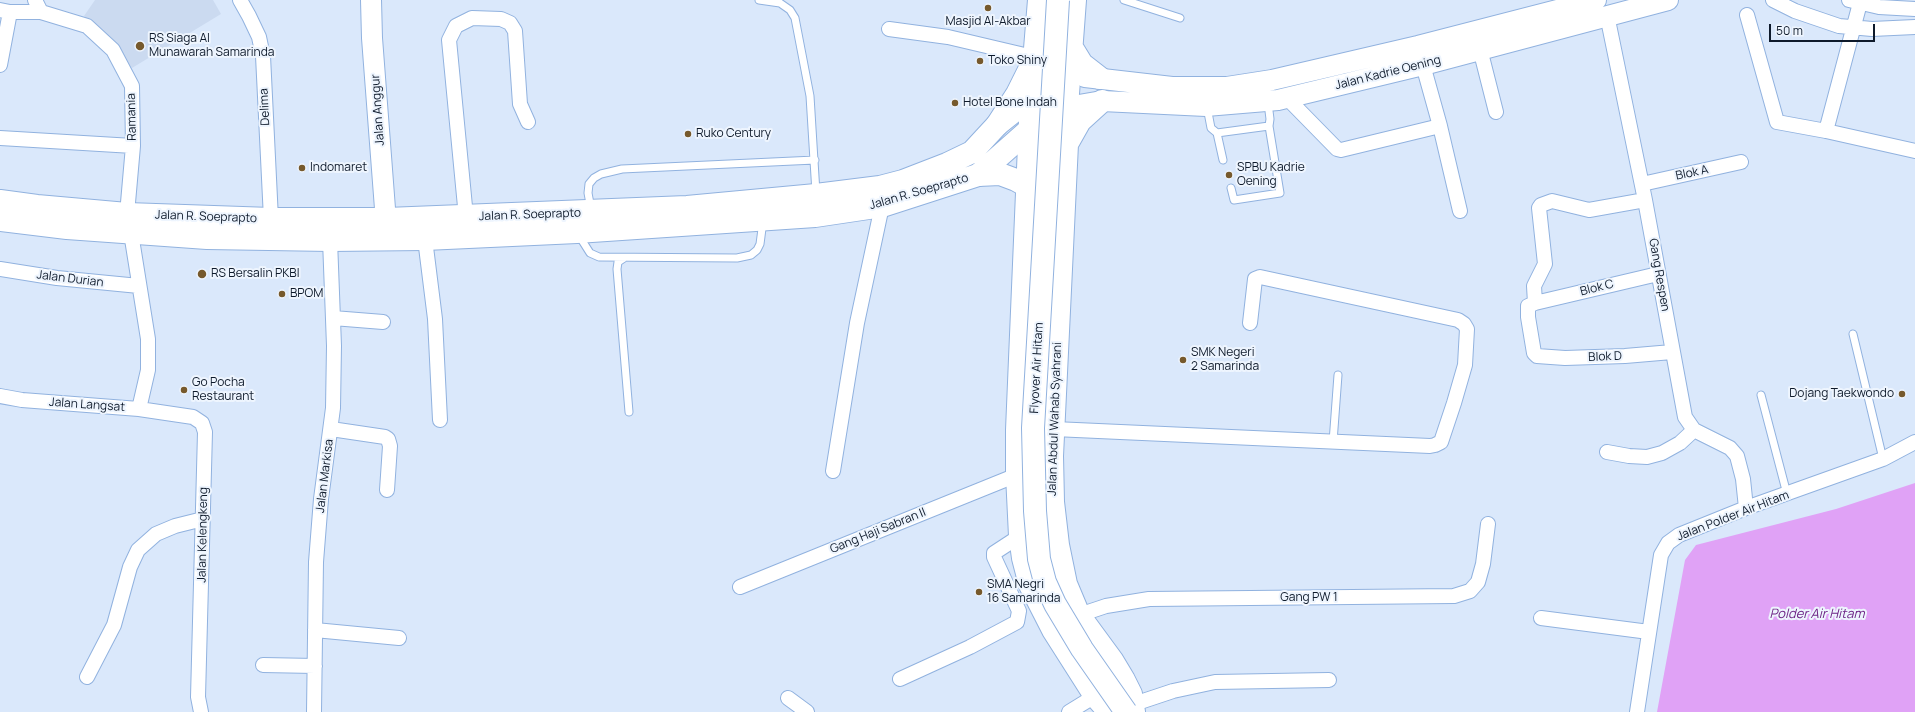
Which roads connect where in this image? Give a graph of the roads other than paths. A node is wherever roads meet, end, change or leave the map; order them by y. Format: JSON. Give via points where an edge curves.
{"nodes":[{"id":1,"x":240,"y":0,"type":"edge"},
{"id":2,"x":371,"y":0,"type":"edge"},
{"id":3,"x":759,"y":0,"type":"edge"},
{"id":4,"x":1040,"y":0,"type":"edge"},
{"id":5,"x":1058,"y":0,"type":"edge"},
{"id":6,"x":1075,"y":0,"type":"edge"},
{"id":7,"x":1124,"y":0,"type":"edge"},
{"id":8,"x":1668,"y":0,"type":"edge"},
{"id":9,"x":1773,"y":0,"type":"edge"},
{"id":10,"x":1854,"y":1,"type":"edge"},
{"id":11,"x":38,"y":6,"type":"edge"},
{"id":12,"x":1601,"y":8,"type":"edge"},
{"id":13,"x":1915,"y":9,"type":"edge"},
{"id":14,"x":5,"y":11,"type":"edge"},
{"id":15,"x":1546,"y":14,"type":"edge"},
{"id":16,"x":1747,"y":15,"type":"dead end"},
{"id":17,"x":1180,"y":18,"type":"dead end"},
{"id":18,"x":1854,"y":27,"type":"junction"},
{"id":19,"x":1915,"y":27,"type":"edge"},
{"id":20,"x":890,"y":28,"type":"dead end"},
{"id":21,"x":1071,"y":46,"type":"junction"},
{"id":22,"x":1480,"y":49,"type":"junction"},
{"id":23,"x":1033,"y":59,"type":"junction"},
{"id":24,"x":0,"y":65,"type":"edge"},
{"id":25,"x":1423,"y":65,"type":"junction"},
{"id":26,"x":1069,"y":77,"type":"junction"},
{"id":27,"x":1100,"y":78,"type":"junction"},
{"id":28,"x":1030,"y":98,"type":"junction"},
{"id":29,"x":1287,"y":98,"type":"junction"},
{"id":30,"x":1102,"y":101,"type":"junction"},
{"id":31,"x":1268,"y":101,"type":"junction"},
{"id":32,"x":1206,"y":106,"type":"junction"},
{"id":33,"x":1067,"y":107,"type":"junction"},
{"id":34,"x":1496,"y":112,"type":"dead end"},
{"id":35,"x":528,"y":122,"type":"dead end"},
{"id":36,"x":997,"y":125,"type":"junction"},
{"id":37,"x":1269,"y":126,"type":"junction"},
{"id":38,"x":1440,"y":126,"type":"junction"},
{"id":39,"x":1030,"y":129,"type":"junction"},
{"id":40,"x":1826,"y":131,"type":"junction"},
{"id":41,"x":1217,"y":133,"type":"junction"},
{"id":42,"x":0,"y":138,"type":"edge"},
{"id":43,"x":1067,"y":144,"type":"junction"},
{"id":44,"x":133,"y":146,"type":"junction"},
{"id":45,"x":1915,"y":151,"type":"edge"},
{"id":46,"x":815,"y":160,"type":"junction"},
{"id":47,"x":1223,"y":160,"type":"dead end"},
{"id":48,"x":1741,"y":162,"type":"dead end"},
{"id":49,"x":978,"y":175,"type":"junction"},
{"id":50,"x":1642,"y":184,"type":"junction"},
{"id":51,"x":1027,"y":186,"type":"junction"},
{"id":52,"x":1231,"y":188,"type":"dead end"},
{"id":53,"x":816,"y":195,"type":"junction"},
{"id":54,"x":1645,"y":200,"type":"junction"},
{"id":55,"x":0,"y":201,"type":"edge"},
{"id":56,"x":882,"y":206,"type":"junction"},
{"id":57,"x":1460,"y":211,"type":"dead end"},
{"id":58,"x":592,"y":212,"type":"junction"},
{"id":59,"x":466,"y":217,"type":"junction"},
{"id":60,"x":763,"y":219,"type":"junction"},
{"id":61,"x":0,"y":220,"type":"edge"},
{"id":62,"x":271,"y":220,"type":"junction"},
{"id":63,"x":129,"y":223,"type":"junction"},
{"id":64,"x":387,"y":229,"type":"junction"},
{"id":65,"x":577,"y":232,"type":"junction"},
{"id":66,"x":425,"y":239,"type":"junction"},
{"id":67,"x":330,"y":240,"type":"junction"},
{"id":68,"x":624,"y":258,"type":"junction"},
{"id":69,"x":0,"y":269,"type":"edge"},
{"id":70,"x":1658,"y":274,"type":"junction"},
{"id":71,"x":139,"y":286,"type":"junction"},
{"id":72,"x":1535,"y":303,"type":"junction"},
{"id":73,"x":334,"y":318,"type":"junction"},
{"id":74,"x":383,"y":322,"type":"dead end"},
{"id":75,"x":1250,"y":322,"type":"dead end"},
{"id":76,"x":1021,"y":334,"type":"junction"},
{"id":77,"x":1853,"y":334,"type":"dead end"},
{"id":78,"x":1058,"y":335,"type":"junction"},
{"id":79,"x":1672,"y":352,"type":"junction"},
{"id":80,"x":1338,"y":375,"type":"dead end"},
{"id":81,"x":1761,"y":395,"type":"dead end"},
{"id":82,"x":0,"y":396,"type":"edge"},
{"id":83,"x":139,"y":409,"type":"junction"},
{"id":84,"x":629,"y":412,"type":"dead end"},
{"id":85,"x":440,"y":420,"type":"dead end"},
{"id":86,"x":331,"y":429,"type":"junction"},
{"id":87,"x":1054,"y":429,"type":"junction"},
{"id":88,"x":1694,"y":430,"type":"junction"},
{"id":89,"x":1334,"y":442,"type":"junction"},
{"id":90,"x":1915,"y":442,"type":"edge"},
{"id":91,"x":1607,"y":452,"type":"dead end"},
{"id":92,"x":1883,"y":459,"type":"junction"},
{"id":93,"x":833,"y":471,"type":"dead end"},
{"id":94,"x":1017,"y":475,"type":"junction"},
{"id":95,"x":387,"y":490,"type":"dead end"},
{"id":96,"x":1787,"y":494,"type":"junction"},
{"id":97,"x":1746,"y":508,"type":"junction"},
{"id":98,"x":203,"y":519,"type":"junction"},
{"id":99,"x":1488,"y":524,"type":"dead end"},
{"id":100,"x":1020,"y":536,"type":"junction"},
{"id":101,"x":740,"y":587,"type":"dead end"},
{"id":102,"x":1079,"y":615,"type":"junction"},
{"id":103,"x":1541,"y":618,"type":"dead end"},
{"id":104,"x":315,"y":630,"type":"junction"},
{"id":105,"x":1649,"y":632,"type":"junction"},
{"id":106,"x":399,"y":638,"type":"dead end"},
{"id":107,"x":263,"y":665,"type":"dead end"},
{"id":108,"x":315,"y":666,"type":"junction"},
{"id":109,"x":87,"y":677,"type":"dead end"},
{"id":110,"x":900,"y":679,"type":"dead end"},
{"id":111,"x":1329,"y":680,"type":"dead end"},
{"id":112,"x":788,"y":698,"type":"dead end"},
{"id":113,"x":1102,"y":704,"type":"edge"},
{"id":114,"x":1131,"y":709,"type":"edge"},
{"id":115,"x":201,"y":712,"type":"edge"},
{"id":116,"x":315,"y":712,"type":"edge"},
{"id":117,"x":806,"y":712,"type":"edge"},
{"id":118,"x":1069,"y":712,"type":"edge"},
{"id":119,"x":1637,"y":712,"type":"edge"}],
"edges":[{"from":1,"to":62,"type":"street","name":"Delima","via":[[259,37],[263,56]]},
{"from":2,"to":64,"type":"main road","name":"Jalan Anggur"},
{"from":3,"to":46,"type":"lane","via":[[780,3],[790,10],[795,18],[810,96]]},
{"from":4,"to":23,"type":"main road"},
{"from":5,"to":114,"type":"main road","name":"Flyover Air Hitam","bridge":true,"via":[[1033,428],[1035,511],[1039,552],[1045,582],[1055,604],[1082,649]]},
{"from":6,"to":21,"type":"main road","name":"Jalan Abdul Wahab Syahrani"},
{"from":7,"to":17,"type":"lane"},
{"from":8,"to":12,"type":"main road","name":"Jalan Kadrie Oening"},
{"from":9,"to":18,"type":"street","via":[[1795,11],[1839,26]]},
{"from":10,"to":13,"type":"street","via":[[1879,7]]},
{"from":10,"to":18,"type":"street"},
{"from":11,"to":14,"type":"street","name":"Ramania"},
{"from":11,"to":44,"type":"street","name":"Ramania","via":[[86,26],[113,50],[132,86]]},
{"from":12,"to":15,"type":"main road","name":"Jalan Kadrie Oening"},
{"from":12,"to":50,"type":"street","name":"Gang Respen"},
{"from":14,"to":24,"type":"street"},
{"from":15,"to":22,"type":"main road","name":"Jalan Kadrie Oening"},
{"from":15,"to":27,"type":"main road","name":"Jalan Kadrie Oening","via":[[1295,75],[1228,87],[1172,87]]},
{"from":16,"to":40,"type":"street","via":[[1777,122]]},
{"from":18,"to":19,"type":"street"},
{"from":18,"to":40,"type":"street"},
{"from":20,"to":23,"type":"street","via":[[948,37]]},
{"from":21,"to":26,"type":"main road","name":"Jalan Abdul Wahab Syahrani"},
{"from":21,"to":27,"type":"main road","via":[[1082,64]]},
{"from":22,"to":25,"type":"main road","name":"Jalan Kadrie Oening"},
{"from":22,"to":34,"type":"street"},
{"from":23,"to":28,"type":"main road"},
{"from":23,"to":36,"type":"main road","via":[[1017,94]]},
{"from":25,"to":29,"type":"main road","name":"Jalan Kadrie Oening"},
{"from":25,"to":38,"type":"street"},
{"from":26,"to":27,"type":"main road","name":"Jalan Kadrie Oening"},
{"from":26,"to":28,"type":"main road","name":"Jalan R. Soeprapto"},
{"from":26,"to":33,"type":"main road","name":"Jalan Abdul Wahab Syahrani"},
{"from":28,"to":36,"type":"main road","name":"Jalan R. Soeprapto"},
{"from":28,"to":39,"type":"main road"},
{"from":29,"to":31,"type":"main road","name":"Jalan Kadrie Oening"},
{"from":29,"to":38,"type":"street","via":[[1337,149],[1341,150]]},
{"from":30,"to":32,"type":"main road","name":"Jalan Kadrie Oening"},
{"from":30,"to":33,"type":"main road","name":"Jalan Kadrie Oening"},
{"from":30,"to":43,"type":"main road","via":[[1080,121]]},
{"from":31,"to":32,"type":"main road","name":"Jalan Kadrie Oening"},
{"from":31,"to":37,"type":"lane"},
{"from":32,"to":41,"type":"lane","via":[[1211,128]]},
{"from":33,"to":39,"type":"main road","name":"Jalan R. Soeprapto"},
{"from":33,"to":43,"type":"main road","name":"Jalan Abdul Wahab Syahrani"},
{"from":35,"to":59,"type":"street","via":[[520,104],[515,31],[510,23],[501,19],[472,18],[456,26],[449,40]]},
{"from":36,"to":53,"type":"main road","name":"Jalan R. Soeprapto","via":[[972,152],[947,164],[880,187]]},
{"from":37,"to":41,"type":"lane"},
{"from":37,"to":52,"type":"lane","via":[[1280,193],[1234,200]]},
{"from":38,"to":57,"type":"street"},
{"from":39,"to":49,"type":"main road","name":"Jalan R. Soeprapto"},
{"from":39,"to":51,"type":"main road"},
{"from":40,"to":45,"type":"street"},
{"from":41,"to":47,"type":"lane"},
{"from":42,"to":44,"type":"street"},
{"from":43,"to":78,"type":"main road","name":"Jalan Abdul Wahab Syahrani","via":[[1063,299]]},
{"from":44,"to":63,"type":"street","name":"Ramania"},
{"from":46,"to":53,"type":"lane"},
{"from":46,"to":58,"type":"lane","via":[[622,169],[601,174],[589,184]]},
{"from":48,"to":50,"type":"street","name":"Blok A"},
{"from":49,"to":51,"type":"main road","via":[[1000,174]]},
{"from":49,"to":56,"type":"main road","name":"Jalan R. Soeprapto"},
{"from":50,"to":54,"type":"street","name":"Gang Respen"},
{"from":51,"to":76,"type":"main road"},
{"from":53,"to":58,"type":"main road","name":"Jalan R. Soeprapto","via":[[688,207]]},
{"from":54,"to":70,"type":"street","name":"Gang Respen"},
{"from":54,"to":72,"type":"street","via":[[1589,210],[1552,201],[1541,205],[1539,208],[1545,264],[1534,286]]},
{"from":55,"to":63,"type":"main road","name":"Jalan R. Soeprapto"},
{"from":56,"to":60,"type":"main road","name":"Jalan R. Soeprapto","via":[[815,216]]},
{"from":56,"to":93,"type":"street","via":[[857,323]]},
{"from":58,"to":59,"type":"main road","name":"Jalan R. Soeprapto"},
{"from":59,"to":64,"type":"main road","name":"Jalan R. Soeprapto"},
{"from":60,"to":65,"type":"main road","name":"Jalan R. Soeprapto"},
{"from":60,"to":68,"type":"lane","via":[[760,244],[751,255],[737,258]]},
{"from":61,"to":63,"type":"main road","name":"Jalan R. Soeprapto","via":[[67,228]]},
{"from":62,"to":63,"type":"main road","name":"Jalan R. Soeprapto"},
{"from":62,"to":64,"type":"main road","name":"Jalan R. Soeprapto"},
{"from":63,"to":67,"type":"main road","name":"Jalan R. Soeprapto","via":[[207,238]]},
{"from":63,"to":71,"type":"street","name":"Jalan Langsat"},
{"from":64,"to":66,"type":"main road","name":"Jalan R. Soeprapto"},
{"from":64,"to":67,"type":"main road","name":"Jalan R. Soeprapto"},
{"from":65,"to":66,"type":"main road","name":"Jalan R. Soeprapto"},
{"from":65,"to":68,"type":"lane","via":[[590,253],[598,257]]},
{"from":66,"to":85,"type":"street","via":[[435,319]]},
{"from":67,"to":73,"type":"street","name":"Jalan Markisa"},
{"from":68,"to":84,"type":"lane","via":[[618,262],[617,269]]},
{"from":69,"to":71,"type":"street","name":"Jalan Durian","via":[[57,278]]},
{"from":70,"to":72,"type":"street","name":"Blok C"},
{"from":70,"to":79,"type":"street","name":"Gang Respen"},
{"from":71,"to":83,"type":"street","name":"Jalan Langsat","via":[[148,339],[148,370]]},
{"from":72,"to":79,"type":"street","name":"Blok D","via":[[1530,304],[1527,310],[1534,353],[1537,356],[1565,358]]},
{"from":73,"to":74,"type":"street"},
{"from":73,"to":86,"type":"street","name":"Jalan Markisa"},
{"from":75,"to":89,"type":"street","via":[[1255,279],[1264,276],[1458,320],[1464,324],[1467,329],[1465,365],[1441,442],[1430,446]]},
{"from":76,"to":78,"type":"main road"},
{"from":76,"to":94,"type":"main road"},
{"from":77,"to":92,"type":"lane"},
{"from":78,"to":87,"type":"main road","name":"Jalan Abdul Wahab Syahrani","via":[[1060,373]]},
{"from":79,"to":88,"type":"street","name":"Gang Respen","via":[[1685,417]]},
{"from":80,"to":89,"type":"lane"},
{"from":81,"to":96,"type":"lane"},
{"from":82,"to":83,"type":"street","name":"Jalan Langsat"},
{"from":83,"to":98,"type":"street","name":"Jalan Kelengkeng","via":[[193,417],[202,423],[205,432]]},
{"from":86,"to":95,"type":"street","via":[[388,439],[390,446]]},
{"from":86,"to":104,"type":"street","name":"Jalan Markisa","via":[[321,499],[316,562]]},
{"from":87,"to":89,"type":"street"},
{"from":87,"to":102,"type":"main road","name":"Jalan Abdul Wahab Syahrani","via":[[1053,502],[1058,544],[1066,584]]},
{"from":88,"to":91,"type":"street","via":[[1680,443],[1662,453],[1647,457]]},
{"from":88,"to":97,"type":"street","via":[[1730,448],[1737,456]]},
{"from":90,"to":92,"type":"street","name":"Jalan Polder Air Hitam"},
{"from":92,"to":96,"type":"street","name":"Jalan Polder Air Hitam"},
{"from":94,"to":100,"type":"main road"},
{"from":94,"to":101,"type":"street","name":"Gang Haji Sabran II"},
{"from":96,"to":97,"type":"street","name":"Jalan Polder Air Hitam"},
{"from":97,"to":105,"type":"street","name":"Jalan Polder Air Hitam","via":[[1679,535],[1668,543],[1661,555]]},
{"from":98,"to":109,"type":"street","via":[[156,534],[138,550],[130,566],[114,625]]},
{"from":98,"to":115,"type":"street","name":"Jalan Kelengkeng","via":[[198,697]]},
{"from":99,"to":102,"type":"street","name":"Gang PW 1","via":[[1478,582],[1470,591],[1454,596],[1149,599],[1106,606]]},
{"from":100,"to":110,"type":"street","via":[[994,552],[1019,611],[1017,622]]},
{"from":100,"to":113,"type":"main road","via":[[1030,585],[1053,630]]},
{"from":102,"to":114,"type":"main road","name":"Jalan Abdul Wahab Syahrani","via":[[1112,660],[1131,694]]},
{"from":103,"to":105,"type":"street"},
{"from":104,"to":106,"type":"street"},
{"from":104,"to":108,"type":"street","name":"Jalan Markisa"},
{"from":105,"to":119,"type":"street","name":"Jalan Polder Air Hitam"},
{"from":107,"to":108,"type":"street"},
{"from":108,"to":116,"type":"street","name":"Jalan Markisa"},
{"from":111,"to":114,"type":"street","via":[[1215,682],[1173,691]]},
{"from":112,"to":117,"type":"street"},
{"from":113,"to":118,"type":"street"}]}
